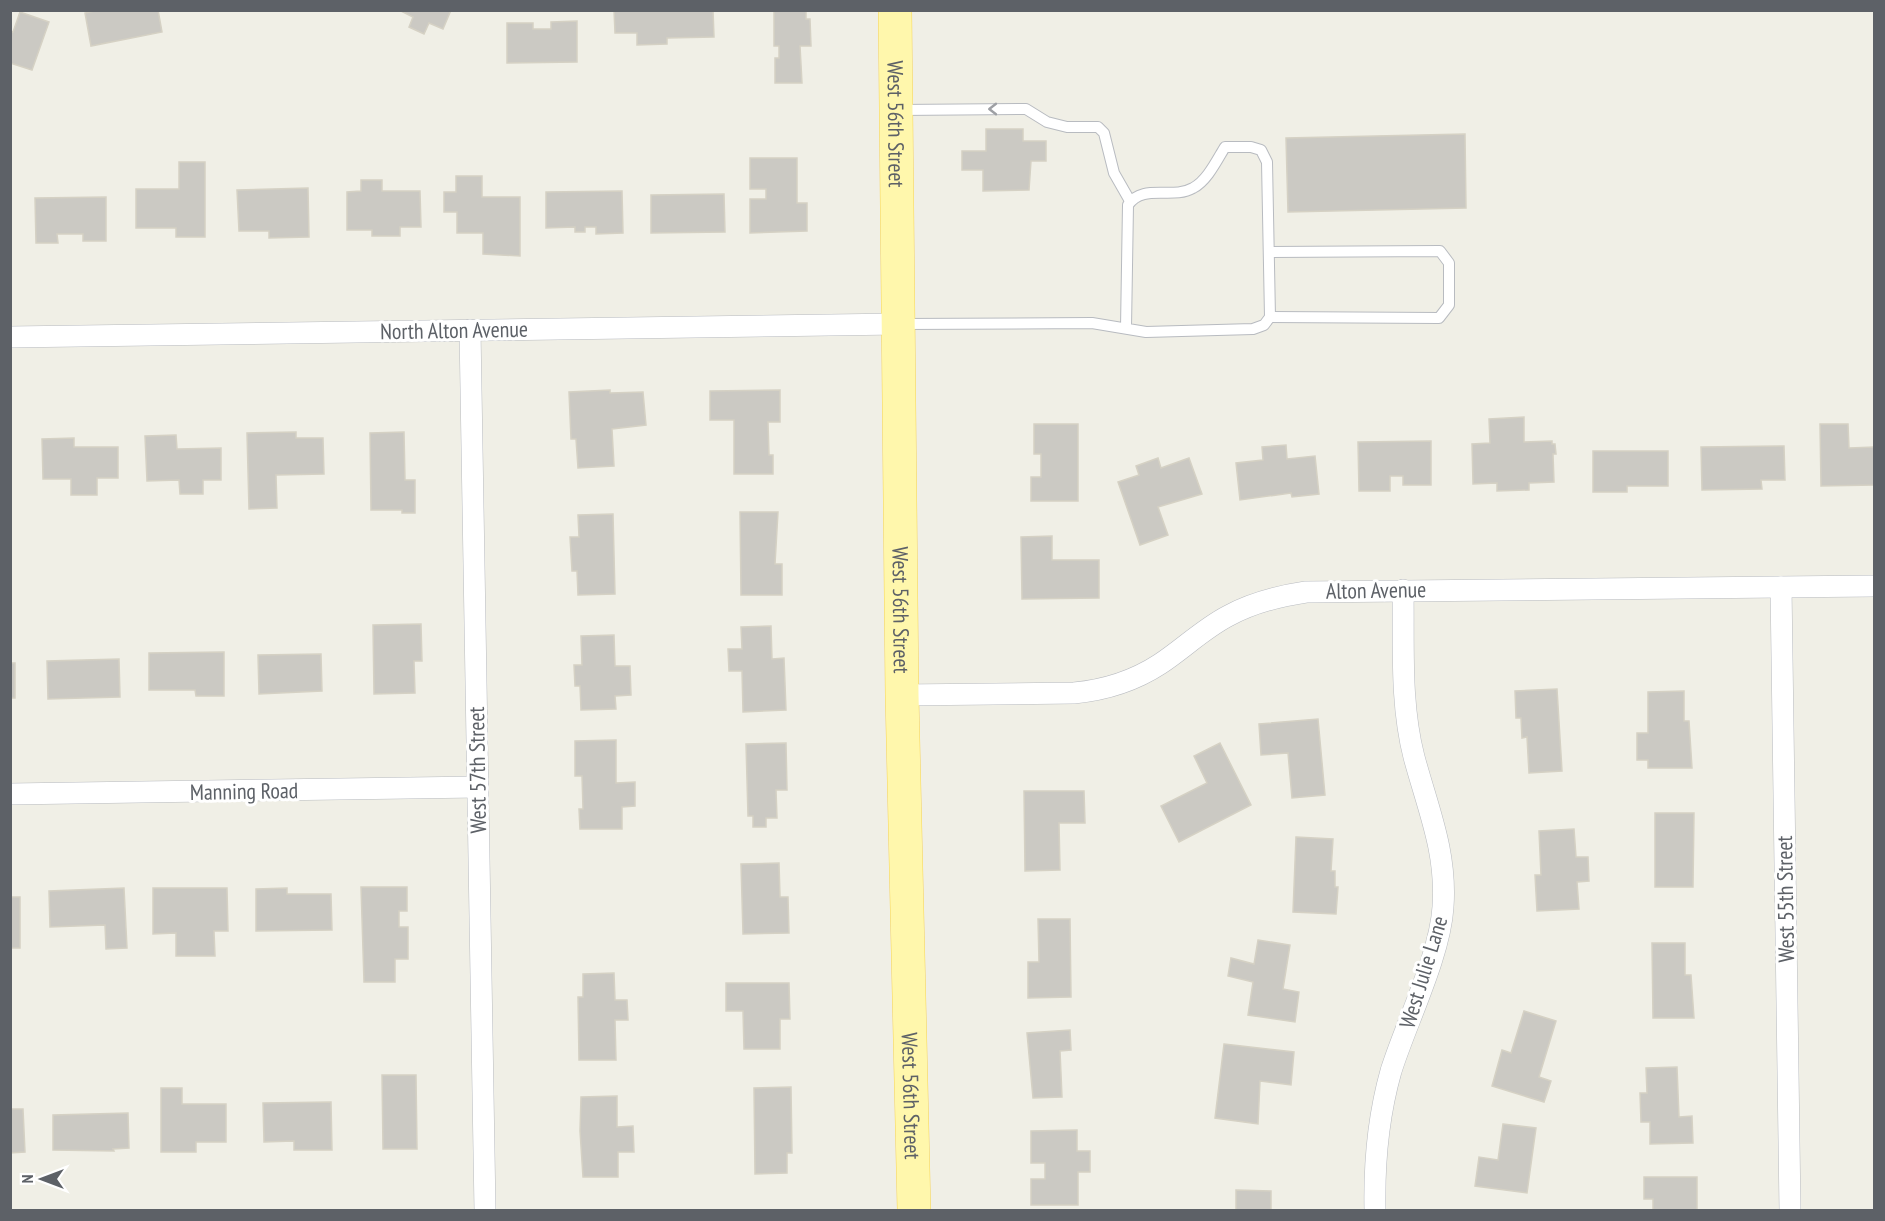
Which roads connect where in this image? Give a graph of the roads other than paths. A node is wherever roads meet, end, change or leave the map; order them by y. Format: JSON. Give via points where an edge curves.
{"nodes":[{"id":1,"x":895,"y":10,"type":"edge"},
{"id":2,"x":896,"y":110,"type":"junction"},
{"id":3,"x":1130,"y":201,"type":"junction"},
{"id":4,"x":1269,"y":252,"type":"junction"},
{"id":5,"x":1270,"y":317,"type":"junction"},
{"id":6,"x":898,"y":324,"type":"junction"},
{"id":7,"x":1126,"y":328,"type":"junction"},
{"id":8,"x":470,"y":330,"type":"junction"},
{"id":9,"x":10,"y":337,"type":"edge"},
{"id":10,"x":1875,"y":586,"type":"edge"},
{"id":11,"x":1781,"y":587,"type":"junction"},
{"id":12,"x":1403,"y":590,"type":"junction"},
{"id":13,"x":902,"y":695,"type":"junction"},
{"id":14,"x":478,"y":787,"type":"junction"},
{"id":15,"x":10,"y":794,"type":"edge"},
{"id":16,"x":485,"y":1210,"type":"edge"},
{"id":17,"x":914,"y":1210,"type":"edge"},
{"id":18,"x":1375,"y":1210,"type":"edge"},
{"id":19,"x":1790,"y":1210,"type":"edge"}],
"edges":[{"from":1,"to":2,"type":"main road","name":"West 56th Street"},
{"from":3,"to":2,"type":"lane","one_way":true,"via":[[1114,173],[1104,133],[1098,127],[1067,127],[1047,122],[1026,109]]},
{"from":2,"to":6,"type":"main road","name":"West 56th Street"},
{"from":3,"to":4,"type":"lane","via":[[1142,193],[1195,188],[1225,147],[1261,150],[1267,162]]},
{"from":3,"to":7,"type":"lane"},
{"from":4,"to":5,"type":"lane"},
{"from":4,"to":5,"type":"lane","via":[[1440,251],[1449,263],[1449,305],[1439,318]]},
{"from":5,"to":7,"type":"lane","via":[[1264,326],[1253,329],[1146,332]]},
{"from":6,"to":7,"type":"lane","via":[[1092,323]]},
{"from":6,"to":8,"type":"street","name":"North Alton Avenue"},
{"from":6,"to":13,"type":"main road","name":"West 56th Street"},
{"from":8,"to":9,"type":"street","name":"North Alton Avenue"},
{"from":8,"to":14,"type":"street","name":"West 57th Street"},
{"from":10,"to":11,"type":"street","name":"Alton Avenue"},
{"from":11,"to":12,"type":"street","name":"Alton Avenue"},
{"from":11,"to":19,"type":"street","name":"West 55th Street"},
{"from":12,"to":13,"type":"street","name":"Alton Avenue","via":[[1319,591],[1261,602],[1226,617],[1152,669],[1097,690]]},
{"from":12,"to":18,"type":"street","name":"West Julie Lane","via":[[1405,700],[1414,757],[1438,835],[1443,908],[1385,1096],[1377,1143]]},
{"from":13,"to":17,"type":"main road","name":"West 56th Street"},
{"from":14,"to":15,"type":"street","name":"Manning Road"},
{"from":14,"to":16,"type":"street","name":"West 57th Street"}]}
